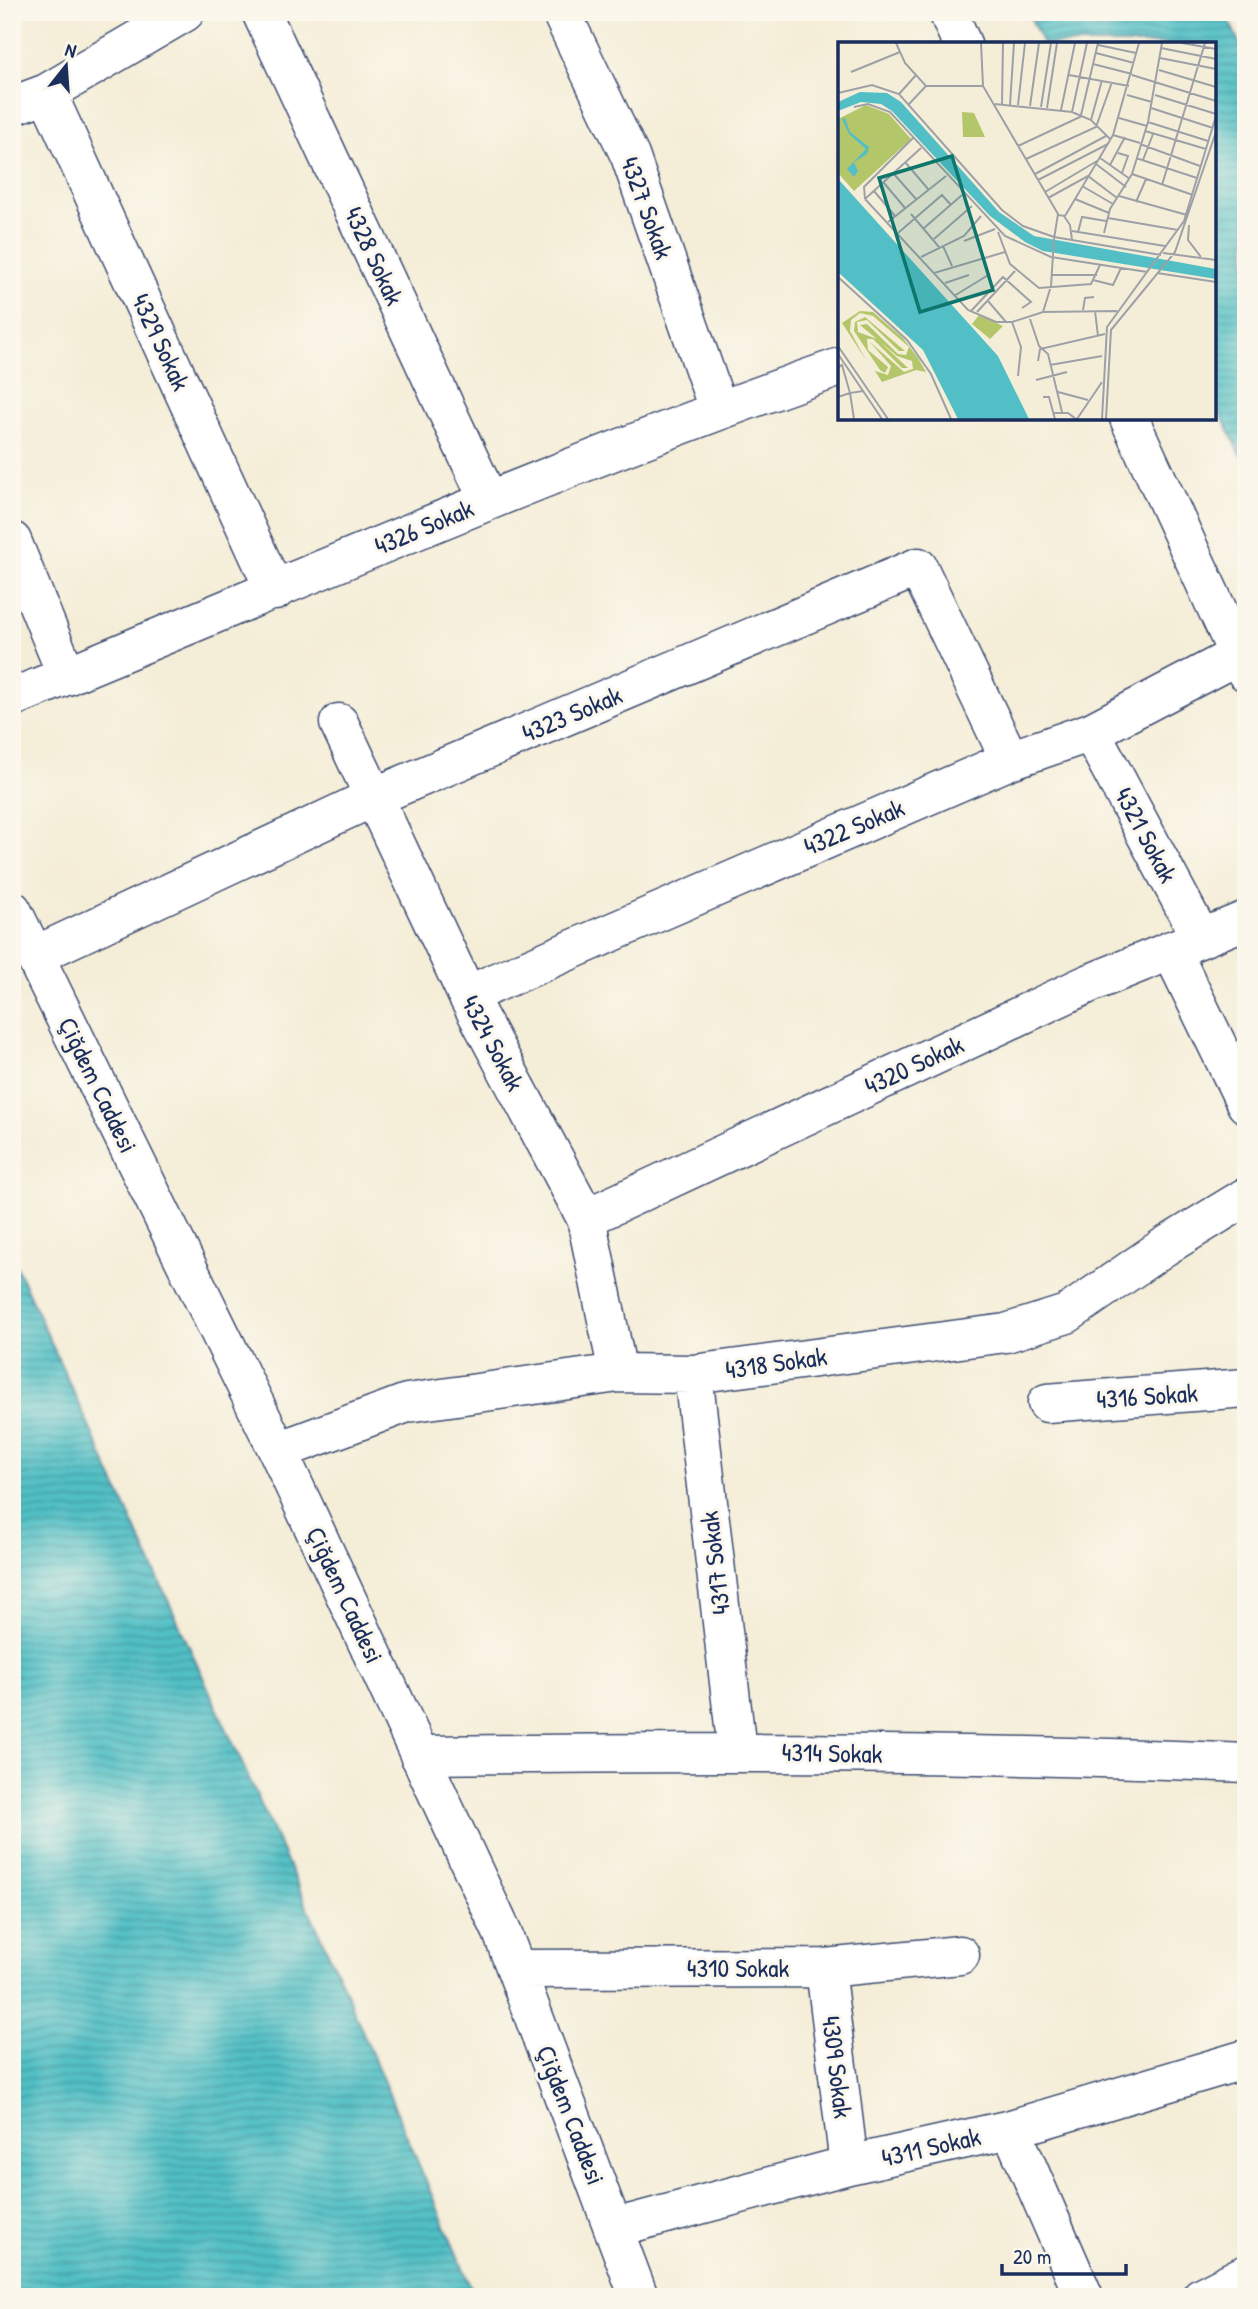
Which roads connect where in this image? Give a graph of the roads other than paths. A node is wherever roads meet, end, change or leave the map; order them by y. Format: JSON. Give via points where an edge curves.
{"nodes":[{"id":1,"x":185,"y":12,"type":"edge"},
{"id":2,"x":261,"y":12,"type":"edge"},
{"id":3,"x":561,"y":12,"type":"edge"},
{"id":4,"x":948,"y":12,"type":"edge"},
{"id":5,"x":961,"y":42,"type":"edge"},
{"id":6,"x":29,"y":99,"type":"edge"},
{"id":7,"x":838,"y":368,"type":"edge"},
{"id":8,"x":718,"y":409,"type":"junction"},
{"id":9,"x":1130,"y":420,"type":"edge"},
{"id":10,"x":488,"y":499,"type":"junction"},
{"id":11,"x":12,"y":541,"type":"edge"},
{"id":12,"x":275,"y":591,"type":"junction"},
{"id":13,"x":1242,"y":664,"type":"edge"},
{"id":14,"x":67,"y":676,"type":"junction"},
{"id":15,"x":12,"y":698,"type":"edge"},
{"id":16,"x":339,"y":723,"type":"dead end"},
{"id":17,"x":1091,"y":732,"type":"junction"},
{"id":18,"x":1010,"y":760,"type":"junction"},
{"id":19,"x":374,"y":797,"type":"junction"},
{"id":20,"x":12,"y":910,"type":"edge"},
{"id":21,"x":1246,"y":920,"type":"edge"},
{"id":22,"x":1186,"y":944,"type":"junction"},
{"id":23,"x":34,"y":956,"type":"junction"},
{"id":24,"x":467,"y":995,"type":"junction"},
{"id":25,"x":1246,"y":1104,"type":"edge"},
{"id":26,"x":1246,"y":1197,"type":"edge"},
{"id":27,"x":586,"y":1218,"type":"junction"},
{"id":28,"x":618,"y":1373,"type":"junction"},
{"id":29,"x":693,"y":1374,"type":"junction"},
{"id":30,"x":1246,"y":1388,"type":"edge"},
{"id":31,"x":1047,"y":1403,"type":"dead end"},
{"id":32,"x":278,"y":1451,"type":"junction"},
{"id":33,"x":737,"y":1751,"type":"junction"},
{"id":34,"x":419,"y":1755,"type":"junction"},
{"id":35,"x":1246,"y":1763,"type":"edge"},
{"id":36,"x":960,"y":1955,"type":"dead end"},
{"id":37,"x":825,"y":1968,"type":"junction"},
{"id":38,"x":516,"y":1969,"type":"junction"},
{"id":39,"x":1246,"y":2059,"type":"edge"},
{"id":40,"x":1012,"y":2129,"type":"junction"},
{"id":41,"x":849,"y":2165,"type":"junction"},
{"id":42,"x":614,"y":2228,"type":"junction"},
{"id":43,"x":1246,"y":2274,"type":"edge"},
{"id":44,"x":639,"y":2297,"type":"edge"},
{"id":45,"x":1084,"y":2297,"type":"edge"},
{"id":46,"x":1201,"y":2297,"type":"edge"}],
"edges":[{"from":1,"to":6,"type":"street"},
{"from":2,"to":10,"type":"street","name":"4328 Sokak"},
{"from":3,"to":8,"type":"street","name":"4327 Sokak","via":[[629,156]]},
{"from":4,"to":5,"type":"street"},
{"from":6,"to":12,"type":"street","name":"4329 Sokak"},
{"from":7,"to":8,"type":"street","name":"4326 Sokak"},
{"from":8,"to":10,"type":"street","name":"4326 Sokak"},
{"from":9,"to":13,"type":"street"},
{"from":10,"to":12,"type":"street","name":"4326 Sokak"},
{"from":11,"to":14,"type":"street"},
{"from":12,"to":14,"type":"street","name":"4326 Sokak"},
{"from":13,"to":17,"type":"street","name":"4322 Sokak"},
{"from":14,"to":15,"type":"street","name":"4326 Sokak"},
{"from":16,"to":19,"type":"street","name":"4324 Sokak"},
{"from":17,"to":18,"type":"street","name":"4322 Sokak"},
{"from":17,"to":22,"type":"street","name":"4321 Sokak"},
{"from":18,"to":19,"type":"street","name":"4323 Sokak","via":[[918,567]]},
{"from":18,"to":24,"type":"street","name":"4322 Sokak"},
{"from":19,"to":23,"type":"street","name":"4323 Sokak"},
{"from":19,"to":24,"type":"street","name":"4324 Sokak"},
{"from":20,"to":23,"type":"street","name":"Çiğdem Caddesi"},
{"from":21,"to":22,"type":"street","name":"4320 Sokak"},
{"from":22,"to":25,"type":"street","name":"4321 Sokak"},
{"from":22,"to":27,"type":"street","name":"4320 Sokak","via":[[1088,984]]},
{"from":23,"to":32,"type":"street","name":"Çiğdem Caddesi"},
{"from":24,"to":27,"type":"street","name":"4324 Sokak"},
{"from":26,"to":29,"type":"street","name":"4318 Sokak","via":[[1067,1314],[1006,1332]]},
{"from":27,"to":28,"type":"street","name":"4324 Sokak"},
{"from":28,"to":29,"type":"street","name":"4318 Sokak"},
{"from":28,"to":32,"type":"street","name":"4318 Sokak","via":[[407,1403]]},
{"from":29,"to":33,"type":"street","name":"4317 Sokak"},
{"from":30,"to":31,"type":"street","name":"4316 Sokak"},
{"from":32,"to":34,"type":"street","name":"Çiğdem Caddesi"},
{"from":33,"to":34,"type":"street","name":"4314 Sokak"},
{"from":33,"to":35,"type":"street","name":"4314 Sokak"},
{"from":34,"to":38,"type":"street","name":"Çiğdem Caddesi"},
{"from":36,"to":37,"type":"street","name":"4310 Sokak"},
{"from":37,"to":38,"type":"street","name":"4310 Sokak"},
{"from":37,"to":41,"type":"street","name":"4309 Sokak"},
{"from":38,"to":42,"type":"street","name":"Çiğdem Caddesi"},
{"from":39,"to":40,"type":"street","name":"4311 Sokak"},
{"from":40,"to":41,"type":"street","name":"4311 Sokak"},
{"from":40,"to":45,"type":"street"},
{"from":41,"to":42,"type":"street","name":"4311 Sokak"},
{"from":42,"to":44,"type":"street","name":"Çiğdem Caddesi"},
{"from":43,"to":46,"type":"street"}]}
